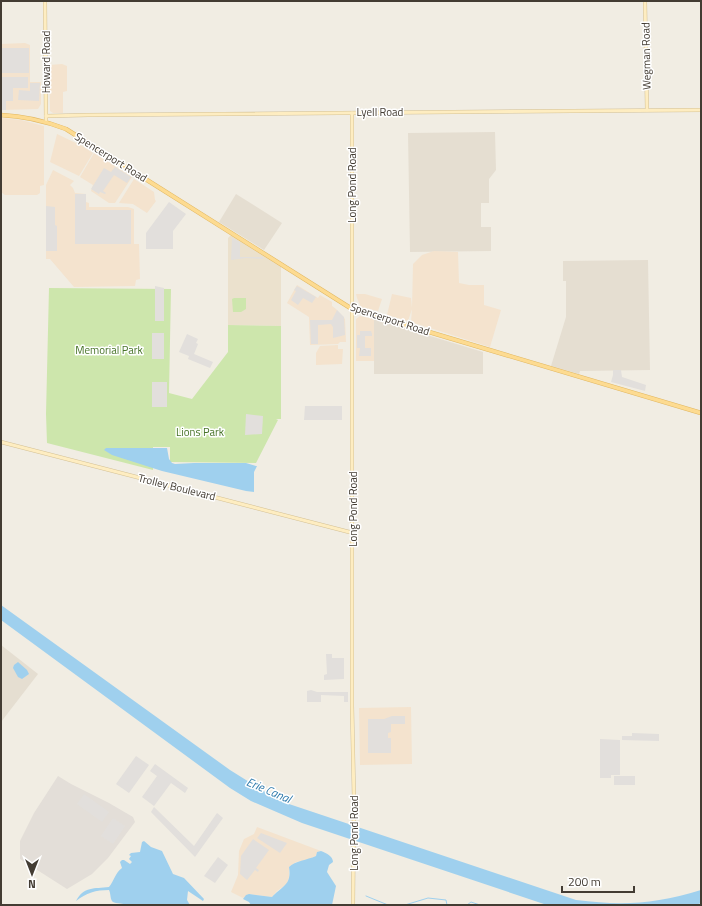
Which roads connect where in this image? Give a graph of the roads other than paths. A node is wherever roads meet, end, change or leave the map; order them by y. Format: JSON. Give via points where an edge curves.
{"nodes":[{"id":1,"x":45,"y":1,"type":"edge"},
{"id":2,"x":645,"y":1,"type":"edge"},
{"id":3,"x":46,"y":109,"type":"junction"},
{"id":4,"x":647,"y":110,"type":"junction"},
{"id":5,"x":701,"y":110,"type":"edge"},
{"id":6,"x":352,"y":113,"type":"junction"},
{"id":7,"x":1,"y":115,"type":"edge"},
{"id":8,"x":59,"y":115,"type":"junction"},
{"id":9,"x":46,"y":116,"type":"junction"},
{"id":10,"x":46,"y":122,"type":"junction"},
{"id":11,"x":352,"y":309,"type":"junction"},
{"id":12,"x":701,"y":413,"type":"edge"},
{"id":13,"x":1,"y":442,"type":"edge"},
{"id":14,"x":353,"y":533,"type":"junction"},
{"id":15,"x":353,"y":905,"type":"edge"}],
"edges":[{"from":1,"to":3,"type":"street","name":"Howard Road"},
{"from":2,"to":4,"type":"street","name":"Wegman Road"},
{"from":3,"to":8,"type":"street","name":"Lyell Road","via":[[52,114]]},
{"from":3,"to":9,"type":"street","name":"Howard Road"},
{"from":4,"to":5,"type":"street","name":"Lyell Road"},
{"from":4,"to":6,"type":"street","name":"Lyell Road"},
{"from":6,"to":8,"type":"street","name":"Lyell Road"},
{"from":6,"to":11,"type":"street","name":"Long Pond Road"},
{"from":7,"to":10,"type":"main road","name":"Spencerport Road"},
{"from":8,"to":9,"type":"street","name":"Lyell Road"},
{"from":9,"to":10,"type":"street","name":"Howard Road"},
{"from":10,"to":11,"type":"main road","name":"Spencerport Road","via":[[76,135]]},
{"from":11,"to":12,"type":"main road","name":"Spencerport Road"},
{"from":11,"to":14,"type":"street","name":"Long Pond Road"},
{"from":13,"to":14,"type":"street","name":"Trolley Boulevard"},
{"from":14,"to":15,"type":"street","name":"Long Pond Road"}]}
